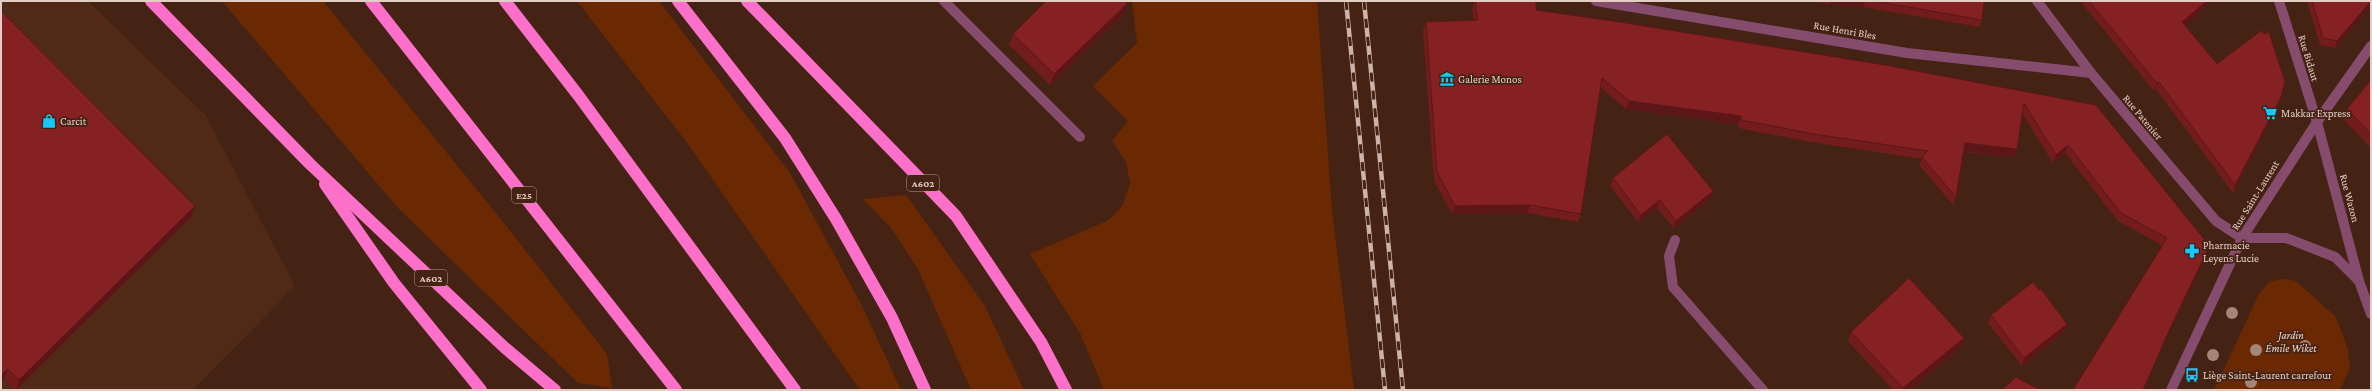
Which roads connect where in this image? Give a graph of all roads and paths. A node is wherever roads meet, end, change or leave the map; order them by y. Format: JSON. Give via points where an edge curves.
{"nodes":[{"id":1,"x":152,"y":1,"type":"edge"},
{"id":2,"x":371,"y":1,"type":"edge"},
{"id":3,"x":505,"y":1,"type":"edge"},
{"id":4,"x":678,"y":1,"type":"edge"},
{"id":5,"x":747,"y":1,"type":"edge"},
{"id":6,"x":944,"y":1,"type":"edge"},
{"id":7,"x":1596,"y":1,"type":"edge"},
{"id":8,"x":2037,"y":1,"type":"edge"},
{"id":9,"x":2279,"y":1,"type":"edge"},
{"id":10,"x":2371,"y":46,"type":"edge"},
{"id":11,"x":2091,"y":74,"type":"junction"},
{"id":12,"x":2317,"y":122,"type":"junction"},
{"id":13,"x":1080,"y":137,"type":"dead end"},
{"id":14,"x":310,"y":164,"type":"junction"},
{"id":15,"x":2242,"y":238,"type":"junction"},
{"id":16,"x":1675,"y":240,"type":"dead end"},
{"id":17,"x":2359,"y":282,"type":"junction"},
{"id":18,"x":2371,"y":314,"type":"edge"},
{"id":19,"x":481,"y":390,"type":"edge"},
{"id":20,"x":555,"y":390,"type":"edge"},
{"id":21,"x":676,"y":390,"type":"edge"},
{"id":22,"x":795,"y":390,"type":"edge"},
{"id":23,"x":925,"y":390,"type":"edge"},
{"id":24,"x":1066,"y":390,"type":"edge"},
{"id":25,"x":1763,"y":390,"type":"edge"},
{"id":26,"x":2171,"y":390,"type":"edge"}],
"edges":[{"from":1,"to":14,"type":"highway","number":"A602"},
{"from":2,"to":21,"type":"highway","number":"E25"},
{"from":3,"to":22,"type":"highway","via":[[578,95]]},
{"from":4,"to":23,"type":"highway","via":[[793,150],[892,318]]},
{"from":5,"to":24,"type":"highway","number":"A602","via":[[956,216],[1041,342]]},
{"from":6,"to":13,"type":"street"},
{"from":7,"to":11,"type":"street","name":"Rue Henri Bles","via":[[1907,53]]},
{"from":8,"to":11,"type":"street","name":"Rue Patenier"},
{"from":9,"to":12,"type":"street","name":"Rue Bidaut"},
{"from":10,"to":12,"type":"street","name":"Rue Saint-Laurent"},
{"from":11,"to":15,"type":"street","name":"Rue Patenier","via":[[2216,221]]},
{"from":12,"to":15,"type":"street","name":"Rue Saint-Laurent"},
{"from":12,"to":17,"type":"street","name":"Rue Wazon"},
{"from":14,"to":19,"type":"highway","number":"A602","via":[[394,283]]},
{"from":14,"to":20,"type":"highway","number":"A602","via":[[504,347]]},
{"from":15,"to":17,"type":"street","name":"Rue Wazon","via":[[2286,238],[2313,247],[2335,257]]},
{"from":15,"to":26,"type":"street","name":"Rue Saint-Laurent"},
{"from":16,"to":25,"type":"street","via":[[1669,256],[1672,287]]},
{"from":17,"to":18,"type":"street","name":"Rue Wazon"}]}
